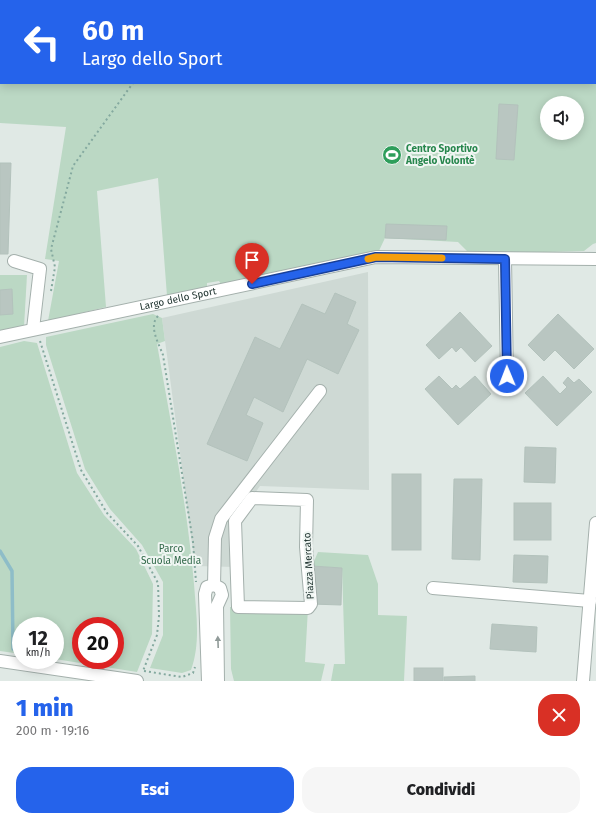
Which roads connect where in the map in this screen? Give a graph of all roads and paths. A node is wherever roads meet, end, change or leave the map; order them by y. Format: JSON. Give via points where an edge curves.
{"nodes":[{"id":1,"x":131,"y":84,"type":"edge"},
{"id":2,"x":505,"y":259,"type":"junction"},
{"id":3,"x":596,"y":259,"type":"edge"},
{"id":4,"x":14,"y":261,"type":"dead end"},
{"id":5,"x":49,"y":295,"type":"dead end"},
{"id":6,"x":160,"y":304,"type":"junction"},
{"id":7,"x":36,"y":328,"type":"junction"},
{"id":8,"x":0,"y":337,"type":"edge"},
{"id":9,"x":507,"y":376,"type":"dead end"},
{"id":10,"x":320,"y":391,"type":"dead end"},
{"id":11,"x":596,"y":523,"type":"edge"},
{"id":12,"x":197,"y":586,"type":"dead end"},
{"id":13,"x":237,"y":587,"type":"junction"},
{"id":14,"x":218,"y":588,"type":"junction"},
{"id":15,"x":433,"y":588,"type":"dead end"},
{"id":16,"x":590,"y":601,"type":"junction"},
{"id":17,"x":0,"y":661,"type":"edge"},
{"id":18,"x":197,"y":662,"type":"dead end"},
{"id":19,"x":140,"y":676,"type":"edge"},
{"id":20,"x":208,"y":681,"type":"edge"},
{"id":21,"x":218,"y":681,"type":"edge"},
{"id":22,"x":583,"y":681,"type":"edge"}],
"edges":[{"from":1,"to":5,"type":"path","via":[[73,166],[51,249],[55,267]]},
{"from":2,"to":3,"type":"street","name":"Largo dello Sport"},
{"from":2,"to":6,"type":"street","name":"Largo dello Sport","via":[[376,257]]},
{"from":2,"to":9,"type":"street"},
{"from":4,"to":7,"type":"street","via":[[40,269]]},
{"from":6,"to":7,"type":"street","name":"Largo dello Sport"},
{"from":6,"to":12,"type":"path","via":[[160,314],[154,320],[153,326],[163,355],[193,542]]},
{"from":7,"to":8,"type":"street","name":"Largo dello Sport"},
{"from":7,"to":19,"type":"path","via":[[81,470],[107,513],[138,546],[158,583],[157,635]]},
{"from":10,"to":14,"type":"street","via":[[221,519],[215,538]]},
{"from":11,"to":16,"type":"street"},
{"from":13,"to":13,"type":"street","name":"Piazza Mercato","via":[[235,521],[252,498],[307,500],[306,547],[311,604],[308,608],[238,607]]},
{"from":13,"to":14,"type":"street"},
{"from":14,"to":20,"type":"street","via":[[207,587],[204,594]]},
{"from":21,"to":14,"type":"street","one_way":true,"via":[[218,606],[222,595]]},
{"from":15,"to":16,"type":"street"},
{"from":16,"to":22,"type":"street"},
{"from":17,"to":19,"type":"street"},
{"from":18,"to":19,"type":"path","via":[[193,673],[182,677]]}]}
